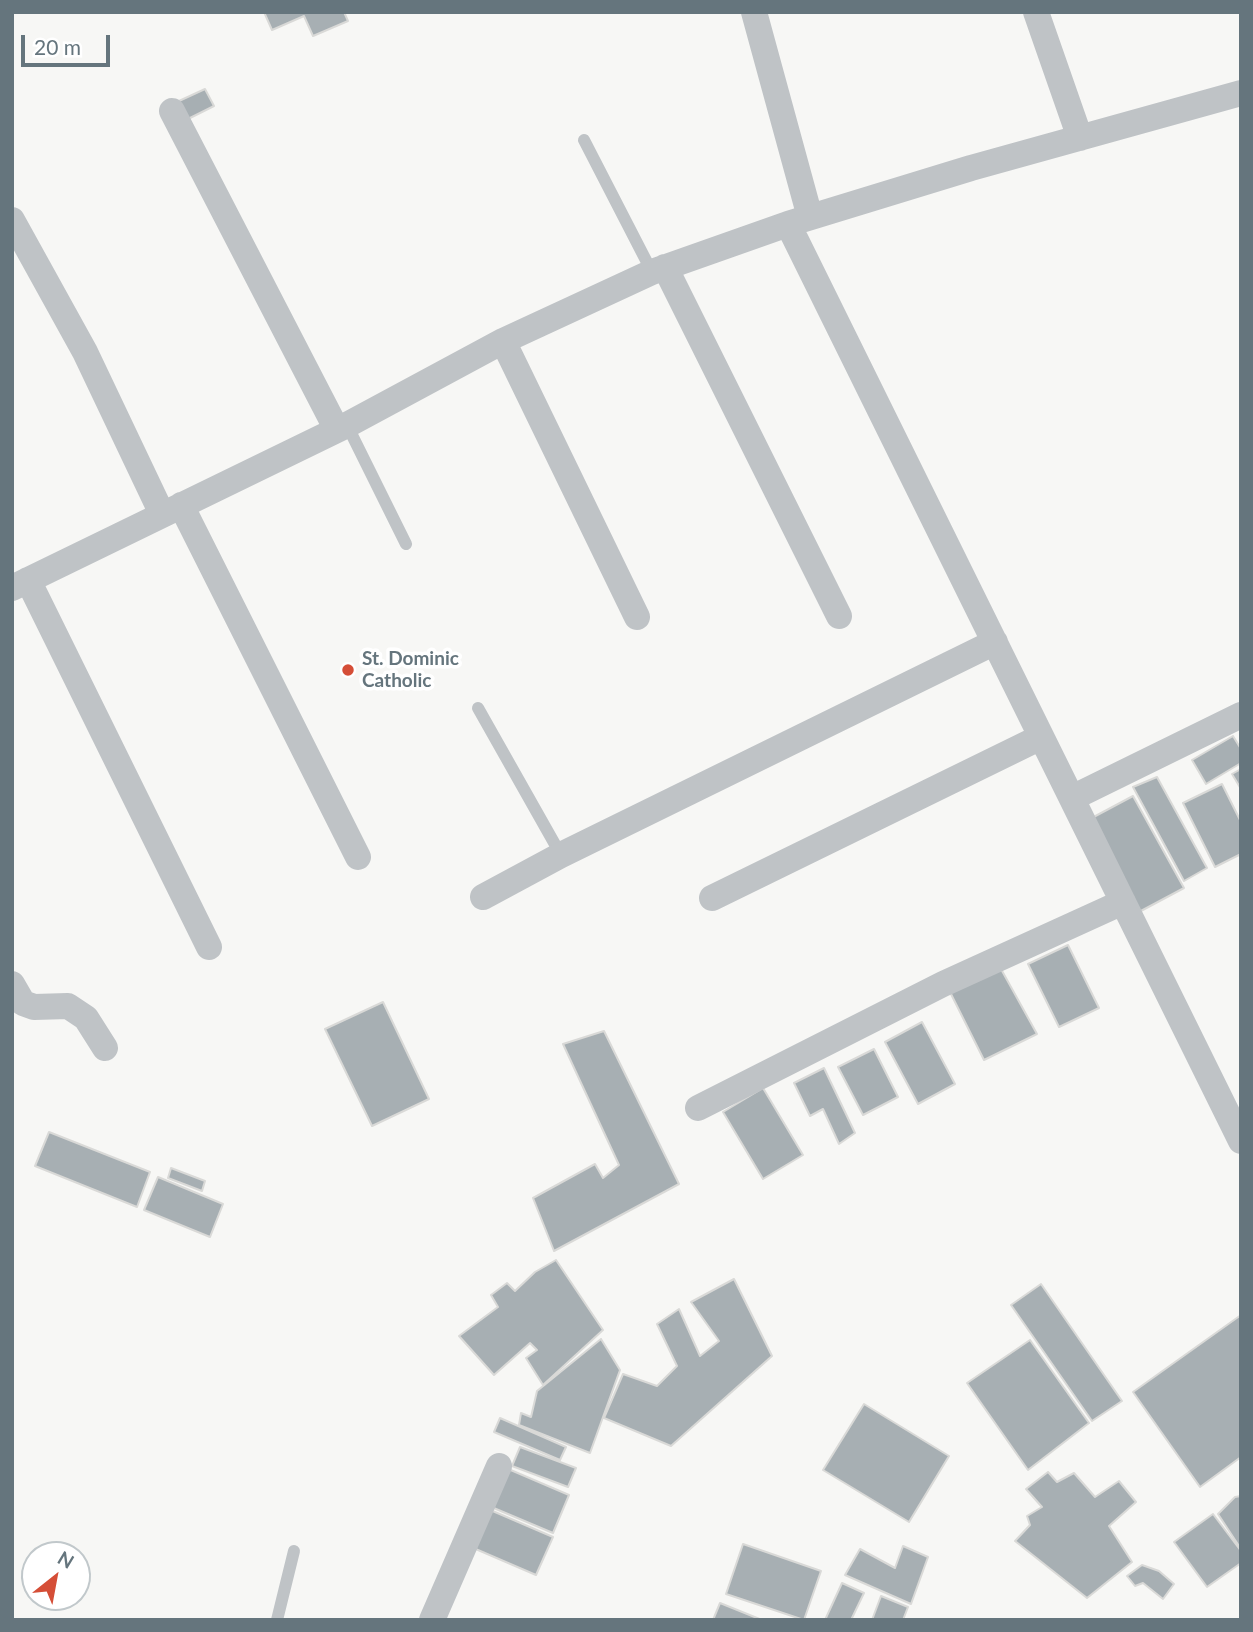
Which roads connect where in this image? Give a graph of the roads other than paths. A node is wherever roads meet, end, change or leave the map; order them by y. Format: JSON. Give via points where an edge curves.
{"nodes":[{"id":1,"x":754,"y":12,"type":"edge"},
{"id":2,"x":1036,"y":12,"type":"edge"},
{"id":3,"x":1241,"y":93,"type":"edge"},
{"id":4,"x":172,"y":111,"type":"dead end"},
{"id":5,"x":1080,"y":138,"type":"junction"},
{"id":6,"x":584,"y":140,"type":"dead end"},
{"id":7,"x":12,"y":220,"type":"edge"},
{"id":8,"x":799,"y":220,"type":"junction"},
{"id":9,"x":659,"y":269,"type":"junction"},
{"id":10,"x":502,"y":341,"type":"junction"},
{"id":11,"x":342,"y":427,"type":"junction"},
{"id":12,"x":172,"y":509,"type":"junction"},
{"id":13,"x":406,"y":544,"type":"dead end"},
{"id":14,"x":20,"y":584,"type":"edge"},
{"id":15,"x":839,"y":616,"type":"dead end"},
{"id":16,"x":637,"y":617,"type":"dead end"},
{"id":17,"x":995,"y":642,"type":"junction"},
{"id":18,"x":478,"y":708,"type":"dead end"},
{"id":19,"x":1241,"y":715,"type":"edge"},
{"id":20,"x":1041,"y":737,"type":"junction"},
{"id":21,"x":1072,"y":798,"type":"junction"},
{"id":22,"x":561,"y":855,"type":"junction"},
{"id":23,"x":358,"y":857,"type":"dead end"},
{"id":24,"x":482,"y":897,"type":"dead end"},
{"id":25,"x":712,"y":898,"type":"dead end"},
{"id":26,"x":1123,"y":902,"type":"junction"},
{"id":27,"x":209,"y":947,"type":"dead end"},
{"id":28,"x":12,"y":984,"type":"edge"},
{"id":29,"x":105,"y":1048,"type":"dead end"},
{"id":30,"x":698,"y":1108,"type":"dead end"},
{"id":31,"x":1241,"y":1141,"type":"edge"},
{"id":32,"x":499,"y":1466,"type":"dead end"},
{"id":33,"x":295,"y":1551,"type":"dead end"},
{"id":34,"x":277,"y":1620,"type":"edge"},
{"id":35,"x":432,"y":1620,"type":"edge"}],
"edges":[{"from":1,"to":8,"type":"street"},
{"from":2,"to":5,"type":"street"},
{"from":3,"to":5,"type":"street"},
{"from":4,"to":11,"type":"street"},
{"from":5,"to":8,"type":"street"},
{"from":6,"to":9,"type":"lane"},
{"from":7,"to":12,"type":"street"},
{"from":8,"to":9,"type":"street"},
{"from":8,"to":17,"type":"street"},
{"from":9,"to":10,"type":"street"},
{"from":9,"to":15,"type":"street"},
{"from":10,"to":11,"type":"street"},
{"from":10,"to":16,"type":"street"},
{"from":11,"to":12,"type":"street"},
{"from":11,"to":13,"type":"lane"},
{"from":12,"to":14,"type":"street"},
{"from":12,"to":23,"type":"street"},
{"from":14,"to":27,"type":"street"},
{"from":17,"to":20,"type":"street"},
{"from":17,"to":22,"type":"street"},
{"from":18,"to":22,"type":"lane"},
{"from":19,"to":21,"type":"street"},
{"from":20,"to":21,"type":"street"},
{"from":20,"to":25,"type":"street"},
{"from":21,"to":26,"type":"street"},
{"from":22,"to":24,"type":"street"},
{"from":26,"to":30,"type":"street","via":[[943,984]]},
{"from":26,"to":31,"type":"street"},
{"from":28,"to":29,"type":"street","via":[[23,1003],[68,1006],[86,1018]]},
{"from":32,"to":35,"type":"street"},
{"from":33,"to":34,"type":"lane"}]}
